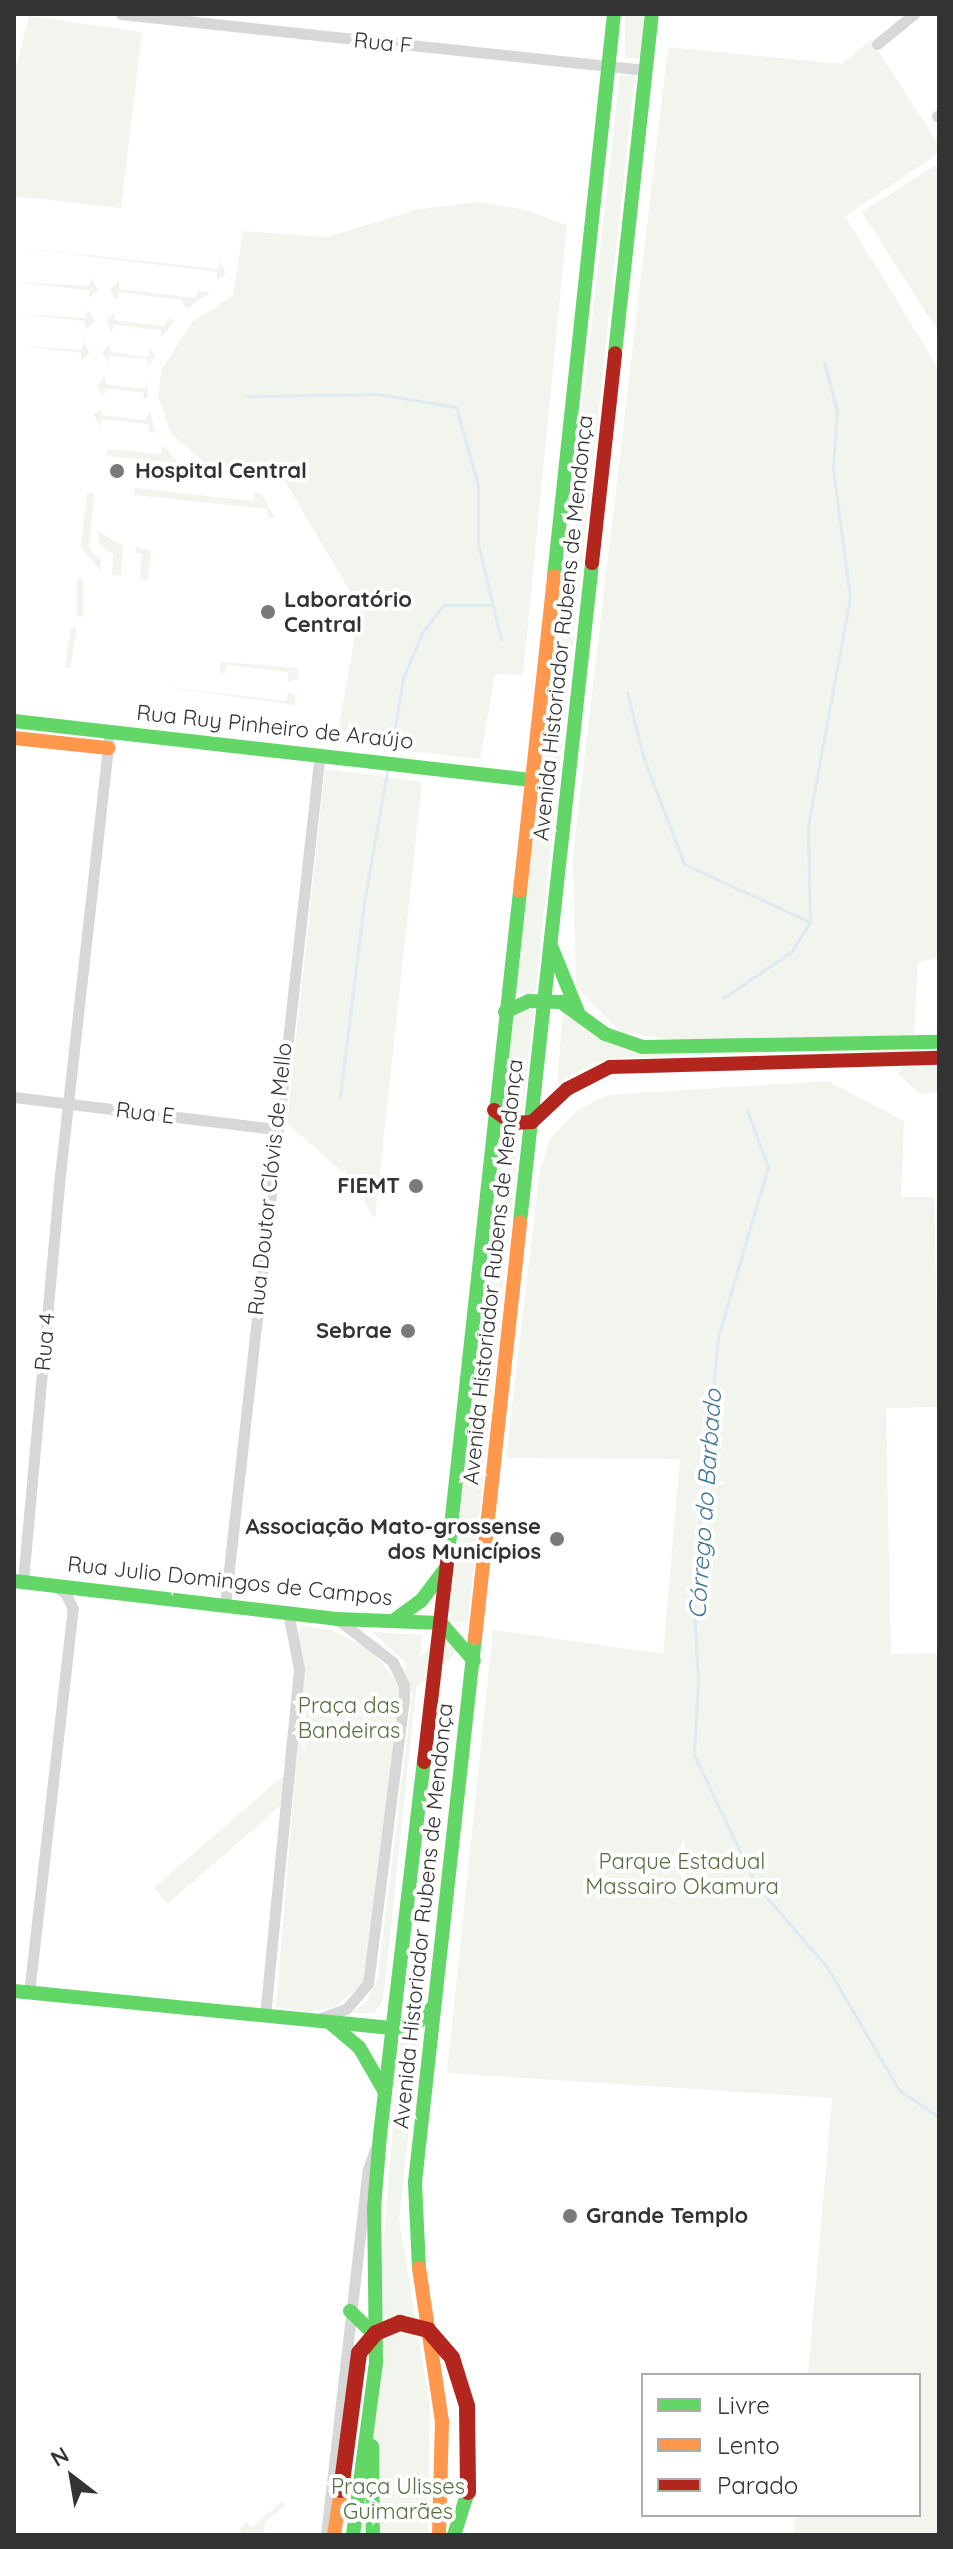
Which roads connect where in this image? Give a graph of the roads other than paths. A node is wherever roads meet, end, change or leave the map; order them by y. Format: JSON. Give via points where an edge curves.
{"nodes":[{"id":1,"x":121,"y":14,"type":"edge"},
{"id":2,"x":614,"y":14,"type":"edge"},
{"id":3,"x":652,"y":14,"type":"edge"},
{"id":4,"x":914,"y":14,"type":"edge"},
{"id":5,"x":877,"y":44,"type":"dead end"},
{"id":6,"x":608,"y":68,"type":"junction"},
{"id":7,"x":645,"y":70,"type":"junction"},
{"id":8,"x":14,"y":721,"type":"edge"},
{"id":9,"x":14,"y":738,"type":"edge"},
{"id":10,"x":109,"y":740,"type":"junction"},
{"id":11,"x":320,"y":753,"type":"junction"},
{"id":12,"x":531,"y":780,"type":"junction"},
{"id":13,"x":551,"y":945,"type":"junction"},
{"id":14,"x":543,"y":999,"type":"junction"},
{"id":15,"x":505,"y":1012,"type":"junction"},
{"id":16,"x":578,"y":1013,"type":"junction"},
{"id":17,"x":939,"y":1042,"type":"edge"},
{"id":18,"x":779,"y":1053,"type":"junction"},
{"id":19,"x":939,"y":1058,"type":"edge"},
{"id":20,"x":14,"y":1097,"type":"edge"},
{"id":21,"x":68,"y":1103,"type":"junction"},
{"id":22,"x":494,"y":1110,"type":"junction"},
{"id":23,"x":532,"y":1122,"type":"junction"},
{"id":24,"x":275,"y":1129,"type":"junction"},
{"id":25,"x":447,"y":1565,"type":"junction"},
{"id":26,"x":18,"y":1581,"type":"edge"},
{"id":27,"x":50,"y":1584,"type":"junction"},
{"id":28,"x":98,"y":1588,"type":"junction"},
{"id":29,"x":225,"y":1605,"type":"junction"},
{"id":30,"x":73,"y":1609,"type":"junction"},
{"id":31,"x":288,"y":1612,"type":"junction"},
{"id":32,"x":337,"y":1619,"type":"junction"},
{"id":33,"x":393,"y":1621,"type":"junction"},
{"id":34,"x":441,"y":1623,"type":"junction"},
{"id":35,"x":474,"y":1661,"type":"junction"},
{"id":36,"x":22,"y":1992,"type":"edge"},
{"id":37,"x":433,"y":2007,"type":"junction"},
{"id":38,"x":265,"y":2016,"type":"junction"},
{"id":39,"x":321,"y":2021,"type":"junction"},
{"id":40,"x":394,"y":2028,"type":"junction"},
{"id":41,"x":386,"y":2095,"type":"junction"},
{"id":42,"x":380,"y":2135,"type":"junction"},
{"id":43,"x":350,"y":2311,"type":"junction"},
{"id":44,"x":377,"y":2337,"type":"junction"},
{"id":45,"x":369,"y":2430,"type":"junction"},
{"id":46,"x":455,"y":2533,"type":"edge"},
{"id":47,"x":326,"y":2535,"type":"edge"},
{"id":48,"x":336,"y":2535,"type":"edge"},
{"id":49,"x":353,"y":2535,"type":"edge"},
{"id":50,"x":373,"y":2535,"type":"edge"},
{"id":51,"x":439,"y":2535,"type":"edge"}],
"edges":[{"from":1,"to":6,"type":"street","name":"Rua F"},
{"from":2,"to":6,"type":"main road","name":"Avenida Historiador Rubens de Mendonça"},
{"from":3,"to":7,"type":"main road","name":"Avenida Historiador Rubens de Mendonça"},
{"from":4,"to":5,"type":"street"},
{"from":6,"to":7,"type":"street","name":"Rua F"},
{"from":6,"to":12,"type":"main road","name":"Avenida Historiador Rubens de Mendonça"},
{"from":7,"to":13,"type":"main road","name":"Avenida Historiador Rubens de Mendonça"},
{"from":8,"to":10,"type":"main road","name":"Rua Ruy Pinheiro de Araújo"},
{"from":9,"to":10,"type":"main road","name":"Rua Ruy Pinheiro de Araújo"},
{"from":10,"to":11,"type":"main road","name":"Rua Ruy Pinheiro de Araújo"},
{"from":10,"to":21,"type":"street","name":"Rua 4"},
{"from":11,"to":12,"type":"main road","name":"Rua Ruy Pinheiro de Araújo"},
{"from":11,"to":24,"type":"street","name":"Rua Doutor Clóvis de Mello"},
{"from":12,"to":15,"type":"main road","name":"Avenida Historiador Rubens de Mendonça"},
{"from":13,"to":14,"type":"main road","name":"Avenida Historiador Rubens de Mendonça"},
{"from":13,"to":16,"type":"main road"},
{"from":14,"to":15,"type":"main road"},
{"from":14,"to":16,"type":"main road"},
{"from":14,"to":23,"type":"main road","name":"Avenida Historiador Rubens de Mendonça"},
{"from":15,"to":22,"type":"main road","name":"Avenida Historiador Rubens de Mendonça"},
{"from":16,"to":18,"type":"main road","via":[[605,1034],[642,1047]]},
{"from":17,"to":18,"type":"main road"},
{"from":18,"to":19,"type":"main road"},
{"from":18,"to":23,"type":"main road","via":[[610,1067],[567,1089]]},
{"from":20,"to":21,"type":"street","name":"Rua E"},
{"from":21,"to":24,"type":"street","name":"Rua E"},
{"from":21,"to":26,"type":"street","name":"Rua 4"},
{"from":22,"to":23,"type":"main road","via":[[512,1123]]},
{"from":22,"to":25,"type":"main road","name":"Avenida Historiador Rubens de Mendonça"},
{"from":23,"to":35,"type":"main road","name":"Avenida Historiador Rubens de Mendonça"},
{"from":24,"to":29,"type":"street","name":"Rua Doutor Clóvis de Mello"},
{"from":25,"to":33,"type":"main road","via":[[421,1601]]},
{"from":25,"to":34,"type":"main road","name":"Avenida Historiador Rubens de Mendonça"},
{"from":26,"to":27,"type":"main road","name":"Rua Julio Domingos de Campos"},
{"from":27,"to":28,"type":"main road","name":"Rua Julio Domingos de Campos"},
{"from":27,"to":30,"type":"street","via":[[66,1594]]},
{"from":28,"to":29,"type":"main road","name":"Rua Julio Domingos de Campos"},
{"from":28,"to":30,"type":"street"},
{"from":29,"to":31,"type":"main road","name":"Rua Julio Domingos de Campos"},
{"from":30,"to":36,"type":"street"},
{"from":31,"to":32,"type":"main road","name":"Rua Julio Domingos de Campos"},
{"from":31,"to":38,"type":"street","via":[[299,1669]]},
{"from":32,"to":33,"type":"main road","name":"Rua Julio Domingos de Campos"},
{"from":32,"to":39,"type":"street","via":[[393,1662],[404,1698],[368,1984],[346,2009]]},
{"from":33,"to":34,"type":"main road","name":"Rua Julio Domingos de Campos"},
{"from":34,"to":35,"type":"main road"},
{"from":34,"to":40,"type":"main road","name":"Avenida Historiador Rubens de Mendonça"},
{"from":35,"to":37,"type":"main road","name":"Avenida Historiador Rubens de Mendonça"},
{"from":36,"to":38,"type":"main road"},
{"from":37,"to":40,"type":"main road","via":[[417,2023]]},
{"from":37,"to":51,"type":"main road","name":"Avenida Historiador Rubens de Mendonça","via":[[414,2235],[442,2421]]},
{"from":38,"to":39,"type":"main road"},
{"from":39,"to":40,"type":"main road"},
{"from":39,"to":41,"type":"main road","via":[[359,2047]]},
{"from":40,"to":41,"type":"main road","name":"Avenida Historiador Rubens de Mendonça"},
{"from":41,"to":42,"type":"main road","name":"Avenida Historiador Rubens de Mendonça"},
{"from":42,"to":43,"type":"street","name":"Avenida Historiador Rubens de Mendonça","via":[[368,2169]]},
{"from":42,"to":44,"type":"main road","name":"Avenida Historiador Rubens de Mendonça","via":[[374,2220]]},
{"from":43,"to":44,"type":"main road"},
{"from":43,"to":47,"type":"street","name":"Avenida Historiador Rubens de Mendonça"},
{"from":44,"to":45,"type":"main road","name":"Avenida Historiador Rubens de Mendonça"},
{"from":45,"to":49,"type":"main road","name":"Avenida Historiador Rubens de Mendonça"},
{"from":45,"to":50,"type":"main road","via":[[376,2467]]},
{"from":46,"to":48,"type":"main road","bridge":true,"via":[[468,2492],[467,2406],[452,2358],[428,2330],[400,2323],[376,2333],[359,2353]]}]}
